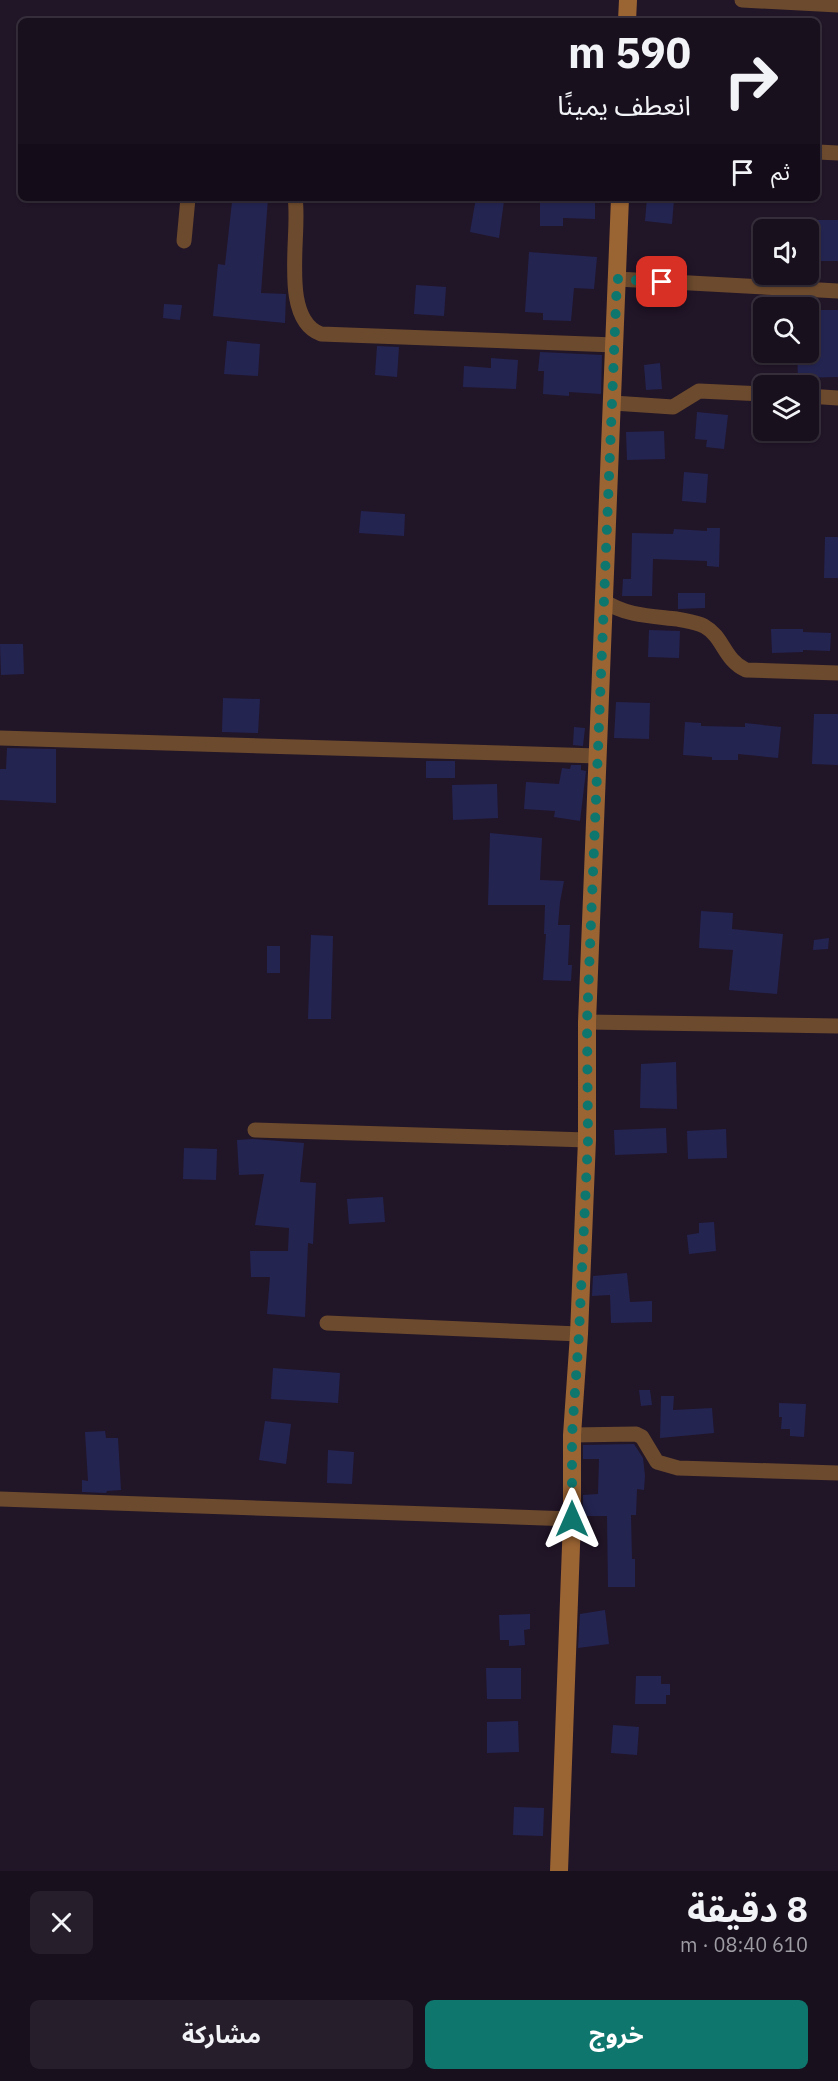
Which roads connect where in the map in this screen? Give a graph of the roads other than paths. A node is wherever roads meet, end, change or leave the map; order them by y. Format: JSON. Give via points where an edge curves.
{"nodes":[{"id":1,"x":628,"y":0,"type":"edge"},
{"id":2,"x":742,"y":0,"type":"edge"},
{"id":3,"x":838,"y":5,"type":"edge"},
{"id":4,"x":627,"y":18,"type":"edge"},
{"id":5,"x":820,"y":152,"type":"edge"},
{"id":6,"x":838,"y":153,"type":"edge"},
{"id":7,"x":188,"y":201,"type":"edge"},
{"id":8,"x":294,"y":201,"type":"edge"},
{"id":9,"x":620,"y":201,"type":"edge"},
{"id":10,"x":184,"y":242,"type":"dead end"},
{"id":11,"x":617,"y":279,"type":"junction"},
{"id":12,"x":838,"y":291,"type":"edge"},
{"id":13,"x":615,"y":345,"type":"junction"},
{"id":14,"x":753,"y":394,"type":"edge"},
{"id":15,"x":819,"y":397,"type":"edge"},
{"id":16,"x":838,"y":398,"type":"edge"},
{"id":17,"x":613,"y":403,"type":"junction"},
{"id":18,"x":604,"y":601,"type":"junction"},
{"id":19,"x":838,"y":673,"type":"edge"},
{"id":20,"x":0,"y":738,"type":"edge"},
{"id":21,"x":598,"y":756,"type":"junction"},
{"id":22,"x":587,"y":1022,"type":"junction"},
{"id":23,"x":838,"y":1026,"type":"edge"},
{"id":24,"x":255,"y":1130,"type":"dead end"},
{"id":25,"x":588,"y":1140,"type":"junction"},
{"id":26,"x":327,"y":1323,"type":"dead end"},
{"id":27,"x":579,"y":1334,"type":"junction"},
{"id":28,"x":572,"y":1435,"type":"junction"},
{"id":29,"x":838,"y":1473,"type":"edge"},
{"id":30,"x":0,"y":1499,"type":"edge"},
{"id":31,"x":572,"y":1519,"type":"junction"},
{"id":32,"x":559,"y":1871,"type":"edge"}],
"edges":[{"from":1,"to":4,"type":"street"},
{"from":2,"to":3,"type":"street"},
{"from":5,"to":6,"type":"street"},
{"from":7,"to":10,"type":"street"},
{"from":8,"to":13,"type":"street","via":[[296,294],[304,323],[311,330],[321,334]]},
{"from":9,"to":11,"type":"street"},
{"from":11,"to":12,"type":"street"},
{"from":11,"to":13,"type":"street"},
{"from":13,"to":17,"type":"street"},
{"from":14,"to":17,"type":"street","via":[[699,392],[673,407]]},
{"from":15,"to":16,"type":"street"},
{"from":17,"to":18,"type":"street"},
{"from":18,"to":19,"type":"street","via":[[632,614],[704,626],[716,636],[733,662],[746,670]]},
{"from":18,"to":21,"type":"street"},
{"from":20,"to":21,"type":"street"},
{"from":21,"to":22,"type":"street"},
{"from":22,"to":23,"type":"street"},
{"from":22,"to":25,"type":"street"},
{"from":24,"to":25,"type":"street"},
{"from":25,"to":27,"type":"street"},
{"from":26,"to":27,"type":"street"},
{"from":27,"to":28,"type":"street"},
{"from":28,"to":29,"type":"street","via":[[636,1434],[657,1462],[678,1468]]},
{"from":28,"to":31,"type":"street"},
{"from":30,"to":31,"type":"street"},
{"from":31,"to":32,"type":"street"}]}
